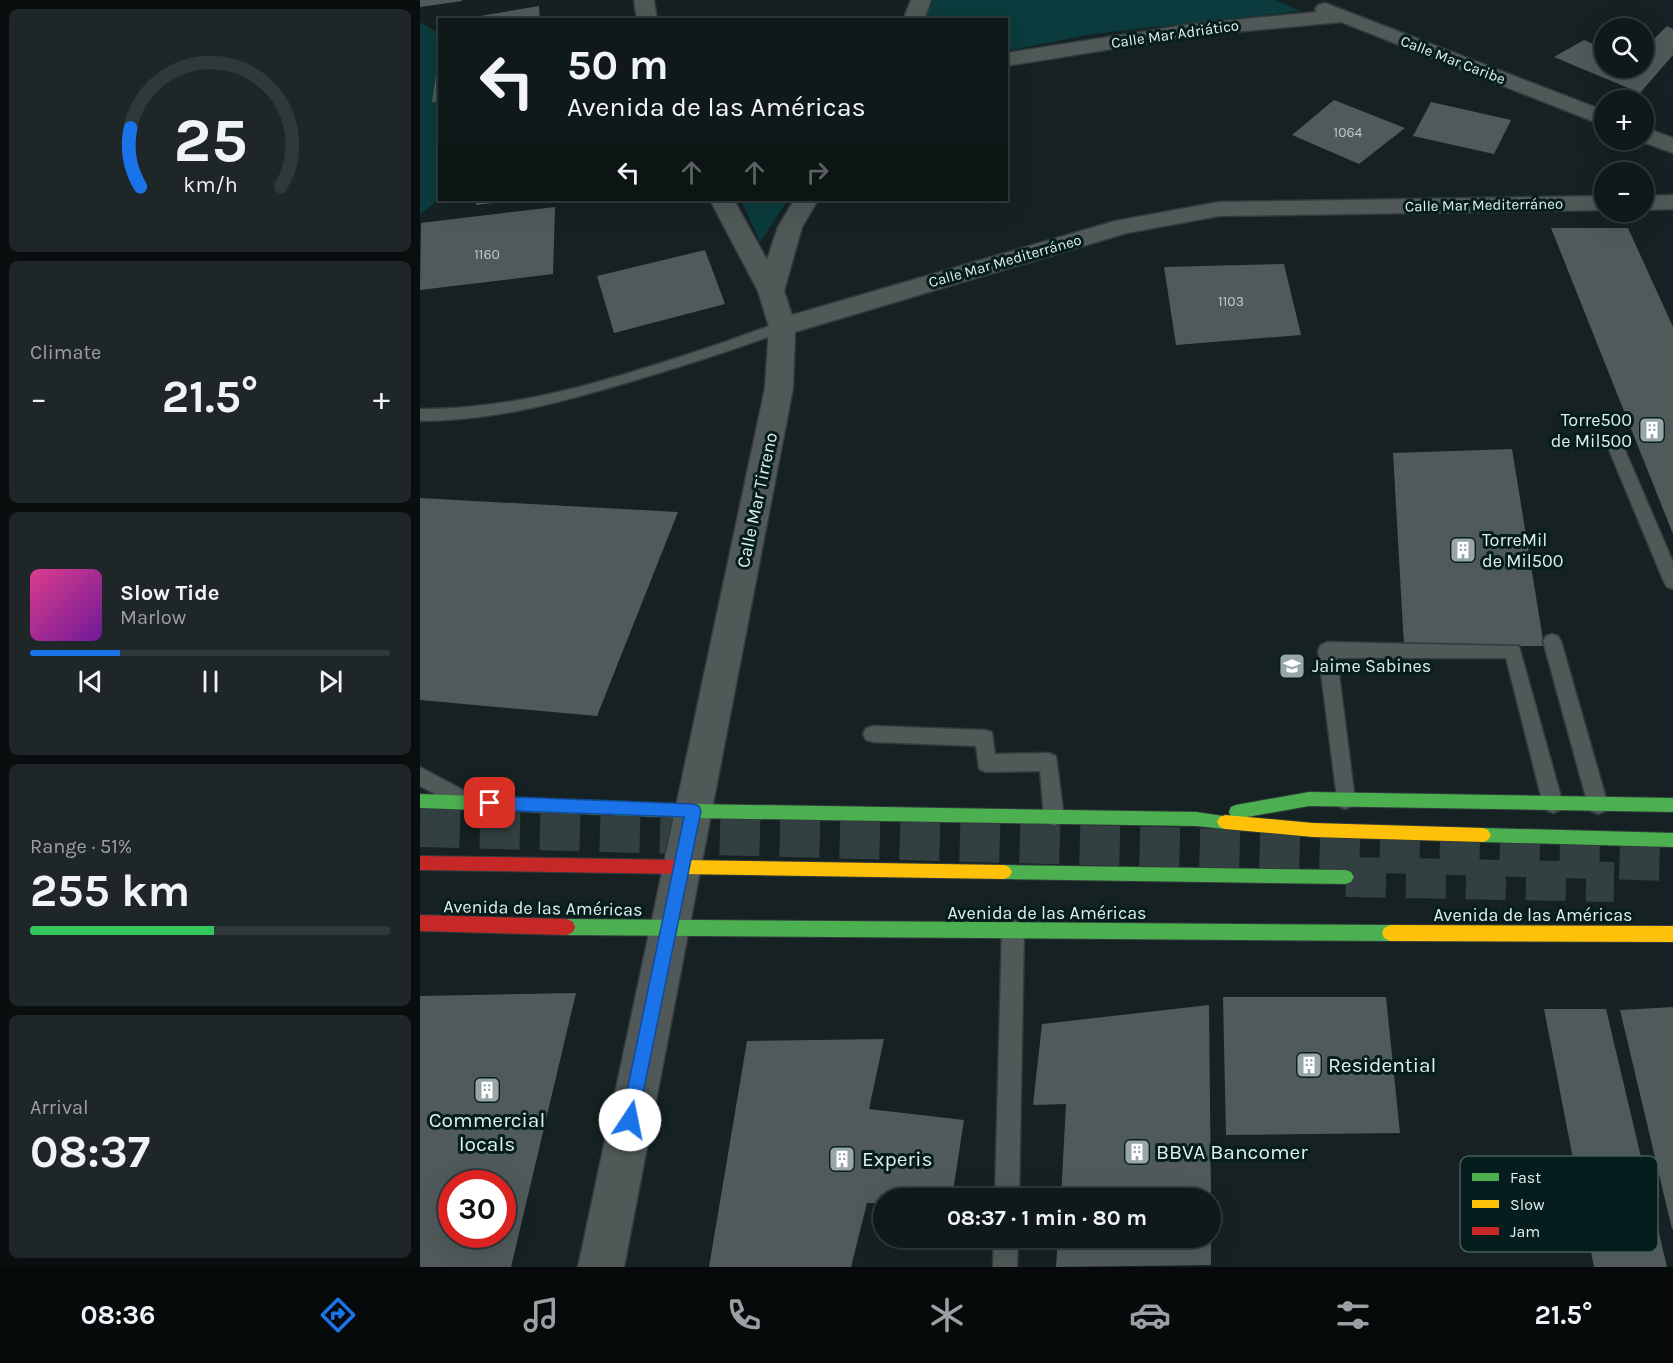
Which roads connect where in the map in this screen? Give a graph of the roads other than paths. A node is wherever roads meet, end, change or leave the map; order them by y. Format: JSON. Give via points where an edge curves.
{"nodes":[{"id":1,"x":644,"y":0,"type":"edge"},
{"id":2,"x":921,"y":0,"type":"edge"},
{"id":3,"x":1302,"y":0,"type":"edge"},
{"id":4,"x":1344,"y":16,"type":"junction"},
{"id":5,"x":647,"y":18,"type":"edge"},
{"id":6,"x":913,"y":18,"type":"edge"},
{"id":7,"x":1008,"y":60,"type":"edge"},
{"id":8,"x":1594,"y":115,"type":"edge"},
{"id":9,"x":1654,"y":139,"type":"edge"},
{"id":10,"x":1673,"y":146,"type":"edge"},
{"id":11,"x":723,"y":201,"type":"edge"},
{"id":12,"x":805,"y":201,"type":"edge"},
{"id":13,"x":1673,"y":202,"type":"edge"},
{"id":14,"x":1594,"y":203,"type":"edge"},
{"id":15,"x":1654,"y":203,"type":"edge"},
{"id":16,"x":771,"y":291,"type":"junction"},
{"id":17,"x":782,"y":327,"type":"junction"},
{"id":18,"x":420,"y":415,"type":"edge"},
{"id":19,"x":1617,"y":450,"type":"dead end"},
{"id":20,"x":1673,"y":582,"type":"edge"},
{"id":21,"x":1552,"y":641,"type":"dead end"},
{"id":22,"x":873,"y":734,"type":"dead end"},
{"id":23,"x":420,"y":776,"type":"edge"},
{"id":24,"x":1345,"y":800,"type":"junction"},
{"id":25,"x":420,"y":801,"type":"edge"},
{"id":26,"x":467,"y":802,"type":"junction"},
{"id":27,"x":1553,"y":804,"type":"junction"},
{"id":28,"x":1673,"y":805,"type":"edge"},
{"id":29,"x":1598,"y":806,"type":"junction"},
{"id":30,"x":693,"y":811,"type":"junction"},
{"id":31,"x":1054,"y":817,"type":"junction"},
{"id":32,"x":1196,"y":819,"type":"junction"},
{"id":33,"x":1673,"y":840,"type":"edge"},
{"id":34,"x":420,"y":863,"type":"edge"},
{"id":35,"x":682,"y":868,"type":"junction"},
{"id":36,"x":1346,"y":877,"type":"tunnel mouth"},
{"id":37,"x":420,"y":923,"type":"edge"},
{"id":38,"x":668,"y":929,"type":"junction"},
{"id":39,"x":1013,"y":930,"type":"junction"},
{"id":40,"x":1673,"y":934,"type":"edge"},
{"id":41,"x":1007,"y":1188,"type":"edge"},
{"id":42,"x":1006,"y":1248,"type":"edge"},
{"id":43,"x":601,"y":1267,"type":"edge"},
{"id":44,"x":1005,"y":1267,"type":"edge"}],
"edges":[{"from":1,"to":5,"type":"street"},
{"from":2,"to":6,"type":"street"},
{"from":3,"to":4,"type":"street","name":"Calle Mar Caribe"},
{"from":4,"to":7,"type":"street","name":"Calle Mar Adriático","via":[[1192,30]]},
{"from":4,"to":8,"type":"street","name":"Calle Mar Caribe"},
{"from":9,"to":10,"type":"street"},
{"from":11,"to":16,"type":"street","name":"Calle Mar Tirreno"},
{"from":12,"to":16,"type":"street","via":[[790,227]]},
{"from":13,"to":15,"type":"street"},
{"from":14,"to":17,"type":"street","name":"Calle Mar Mediterráneo","via":[[1219,209],[1124,226]]},
{"from":16,"to":17,"type":"street","name":"Calle Mar Tirreno"},
{"from":17,"to":18,"type":"lane","name":"Calle Mar Mediterráneo","via":[[738,344],[553,399],[488,412]]},
{"from":17,"to":30,"type":"street","name":"Calle Mar Tirreno","via":[[779,388]]},
{"from":19,"to":20,"type":"lane"},
{"from":21,"to":29,"type":"lane"},
{"from":22,"to":31,"type":"lane","via":[[985,738],[986,763],[1049,762]]},
{"from":23,"to":26,"type":"lane"},
{"from":24,"to":27,"type":"main road"},
{"from":24,"to":27,"type":"lane","via":[[1327,650],[1513,651]]},
{"from":24,"to":32,"type":"main road","via":[[1309,799]]},
{"from":25,"to":26,"type":"main road"},
{"from":26,"to":30,"type":"main road"},
{"from":27,"to":29,"type":"main road"},
{"from":28,"to":29,"type":"main road"},
{"from":30,"to":31,"type":"main road"},
{"from":30,"to":35,"type":"street","name":"Calle Mar Tirreno"},
{"from":31,"to":32,"type":"main road"},
{"from":32,"to":33,"type":"main road","via":[[1313,830]]},
{"from":34,"to":35,"type":"main road"},
{"from":35,"to":36,"type":"main road"},
{"from":35,"to":38,"type":"street","name":"Calle Mar Tirreno"},
{"from":37,"to":38,"type":"main road","name":"Avenida de las Américas"},
{"from":38,"to":39,"type":"main road","name":"Avenida de las Américas"},
{"from":38,"to":43,"type":"street","name":"Calle Mar Tirreno"},
{"from":39,"to":40,"type":"main road","name":"Avenida de las Américas"},
{"from":39,"to":41,"type":"lane"},
{"from":42,"to":44,"type":"lane"}]}
